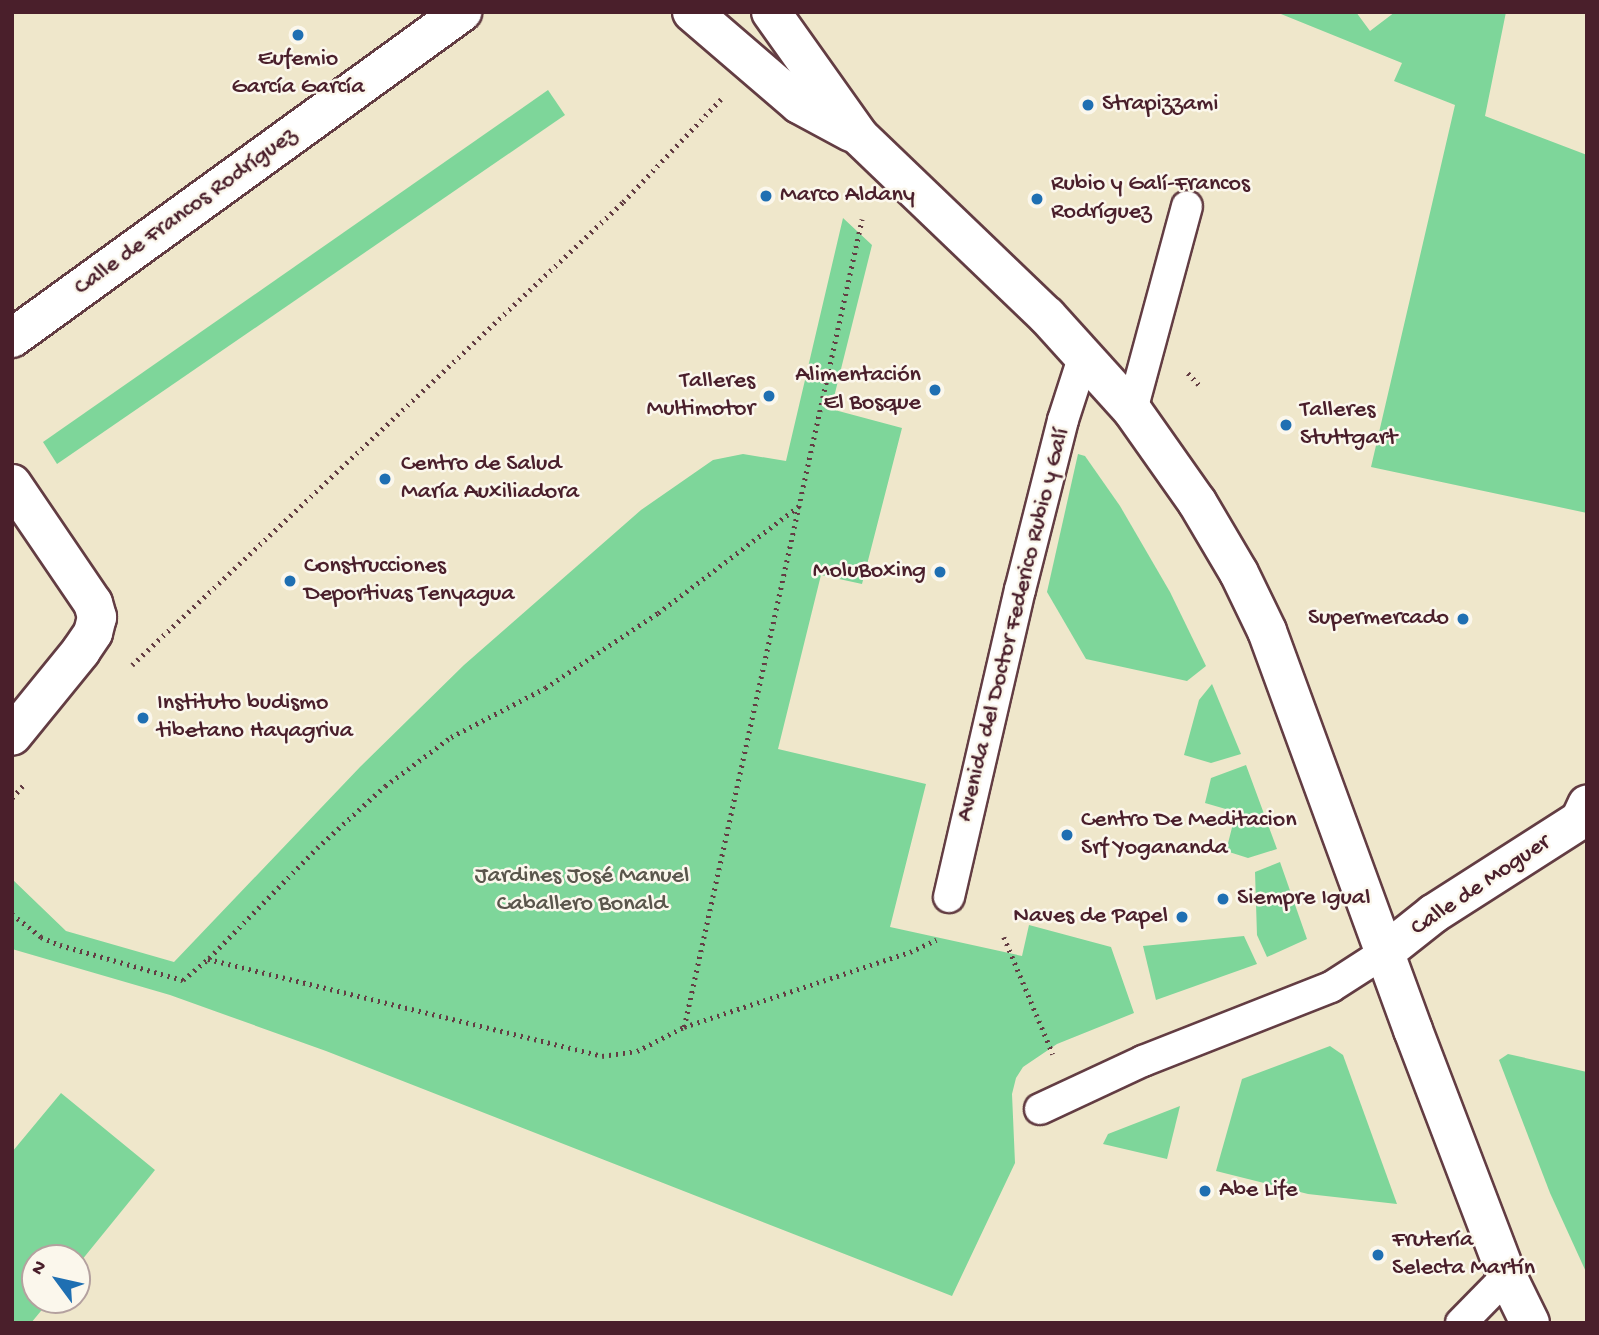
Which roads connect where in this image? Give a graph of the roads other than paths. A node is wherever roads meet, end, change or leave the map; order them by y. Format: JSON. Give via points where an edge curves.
{"nodes":[{"id":1,"x":462,"y":12,"type":"edge"},
{"id":2,"x":692,"y":12,"type":"edge"},
{"id":3,"x":771,"y":12,"type":"edge"},
{"id":4,"x":859,"y":136,"type":"junction"},
{"id":5,"x":1186,"y":205,"type":"dead end"},
{"id":6,"x":12,"y":338,"type":"edge"},
{"id":7,"x":1084,"y":355,"type":"junction"},
{"id":8,"x":1132,"y":410,"type":"junction"},
{"id":9,"x":12,"y":484,"type":"edge"},
{"id":10,"x":12,"y":736,"type":"edge"},
{"id":11,"x":1584,"y":814,"type":"edge"},
{"id":12,"x":949,"y":897,"type":"dead end"},
{"id":13,"x":1384,"y":953,"type":"junction"},
{"id":14,"x":1040,"y":1109,"type":"dead end"},
{"id":15,"x":1507,"y":1276,"type":"junction"},
{"id":16,"x":1461,"y":1323,"type":"edge"},
{"id":17,"x":1530,"y":1323,"type":"edge"}],
"edges":[{"from":1,"to":6,"type":"street","name":"Calle de Francos Rodríguez"},
{"from":2,"to":4,"type":"street","via":[[799,104]]},
{"from":3,"to":4,"type":"street"},
{"from":4,"to":7,"type":"street"},
{"from":5,"to":8,"type":"lane"},
{"from":7,"to":8,"type":"street"},
{"from":7,"to":12,"type":"lane","name":"Avenida del Doctor Federico Rubio y Galí","via":[[1020,590]]},
{"from":8,"to":13,"type":"street","via":[[1197,502],[1267,631]]},
{"from":9,"to":10,"type":"street","via":[[93,603],[97,617],[93,632]]},
{"from":11,"to":13,"type":"street","name":"Calle de Moguer","via":[[1433,914]]},
{"from":13,"to":14,"type":"lane","via":[[1331,987],[1143,1061]]},
{"from":13,"to":15,"type":"street"},
{"from":15,"to":16,"type":"lane"},
{"from":15,"to":17,"type":"street"}]}
